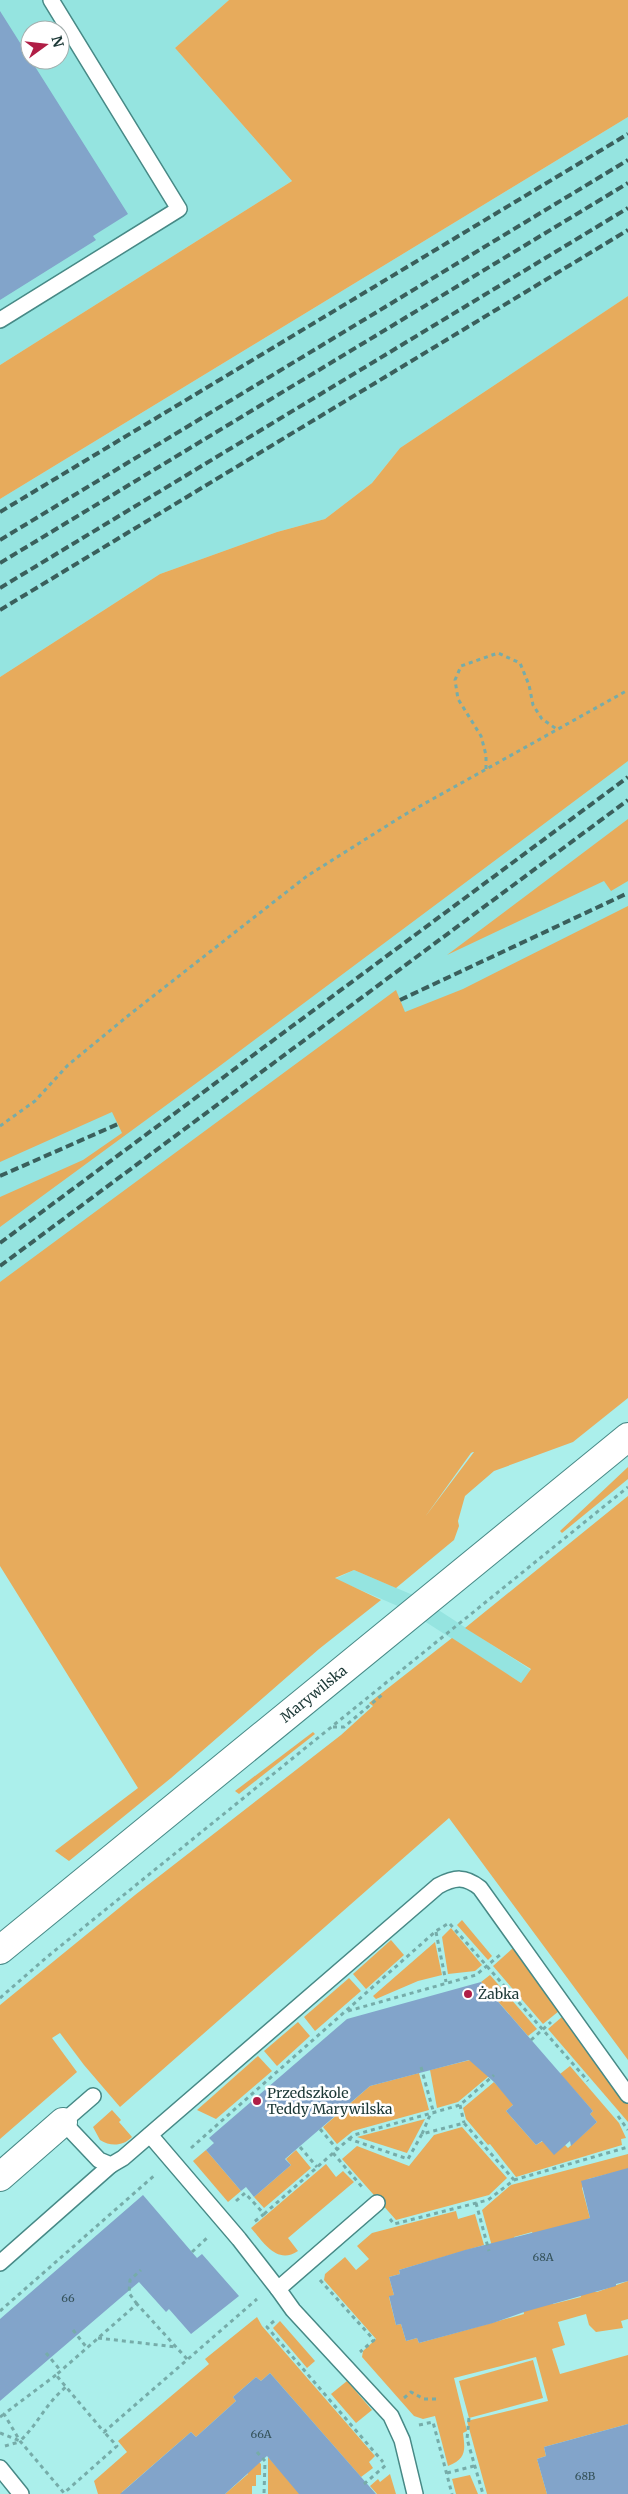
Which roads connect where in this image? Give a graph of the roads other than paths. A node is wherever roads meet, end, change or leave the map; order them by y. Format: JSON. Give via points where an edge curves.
{"nodes":[{"id":1,"x":51,"y":0,"type":"edge"},
{"id":2,"x":0,"y":320,"type":"edge"},
{"id":3,"x":628,"y":1437,"type":"edge"},
{"id":4,"x":0,"y":1950,"type":"edge"},
{"id":5,"x":628,"y":2095,"type":"edge"},
{"id":6,"x":93,"y":2096,"type":"dead end"},
{"id":7,"x":63,"y":2122,"type":"junction"},
{"id":8,"x":150,"y":2135,"type":"junction"},
{"id":9,"x":111,"y":2165,"type":"junction"},
{"id":10,"x":0,"y":2176,"type":"edge"},
{"id":11,"x":376,"y":2203,"type":"road end"},
{"id":12,"x":0,"y":2263,"type":"edge"},
{"id":13,"x":270,"y":2291,"type":"junction"},
{"id":14,"x":0,"y":2468,"type":"edge"},
{"id":15,"x":21,"y":2494,"type":"edge"},
{"id":16,"x":415,"y":2494,"type":"edge"}],
"edges":[{"from":1,"to":2,"type":"lane","via":[[179,209]]},
{"from":3,"to":4,"type":"street","name":"Marywilska"},
{"from":5,"to":8,"type":"lane","via":[[480,1888],[468,1879],[452,1878],[438,1886]]},
{"from":6,"to":7,"type":"lane"},
{"from":7,"to":9,"type":"lane","via":[[99,2160]]},
{"from":7,"to":10,"type":"street"},
{"from":8,"to":9,"type":"lane"},
{"from":8,"to":13,"type":"lane","via":[[169,2169],[239,2239]]},
{"from":9,"to":12,"type":"lane"},
{"from":11,"to":13,"type":"lane","via":[[306,2266]]},
{"from":13,"to":16,"type":"lane","via":[[294,2310],[390,2416],[402,2440]]},
{"from":14,"to":15,"type":"lane"}]}
